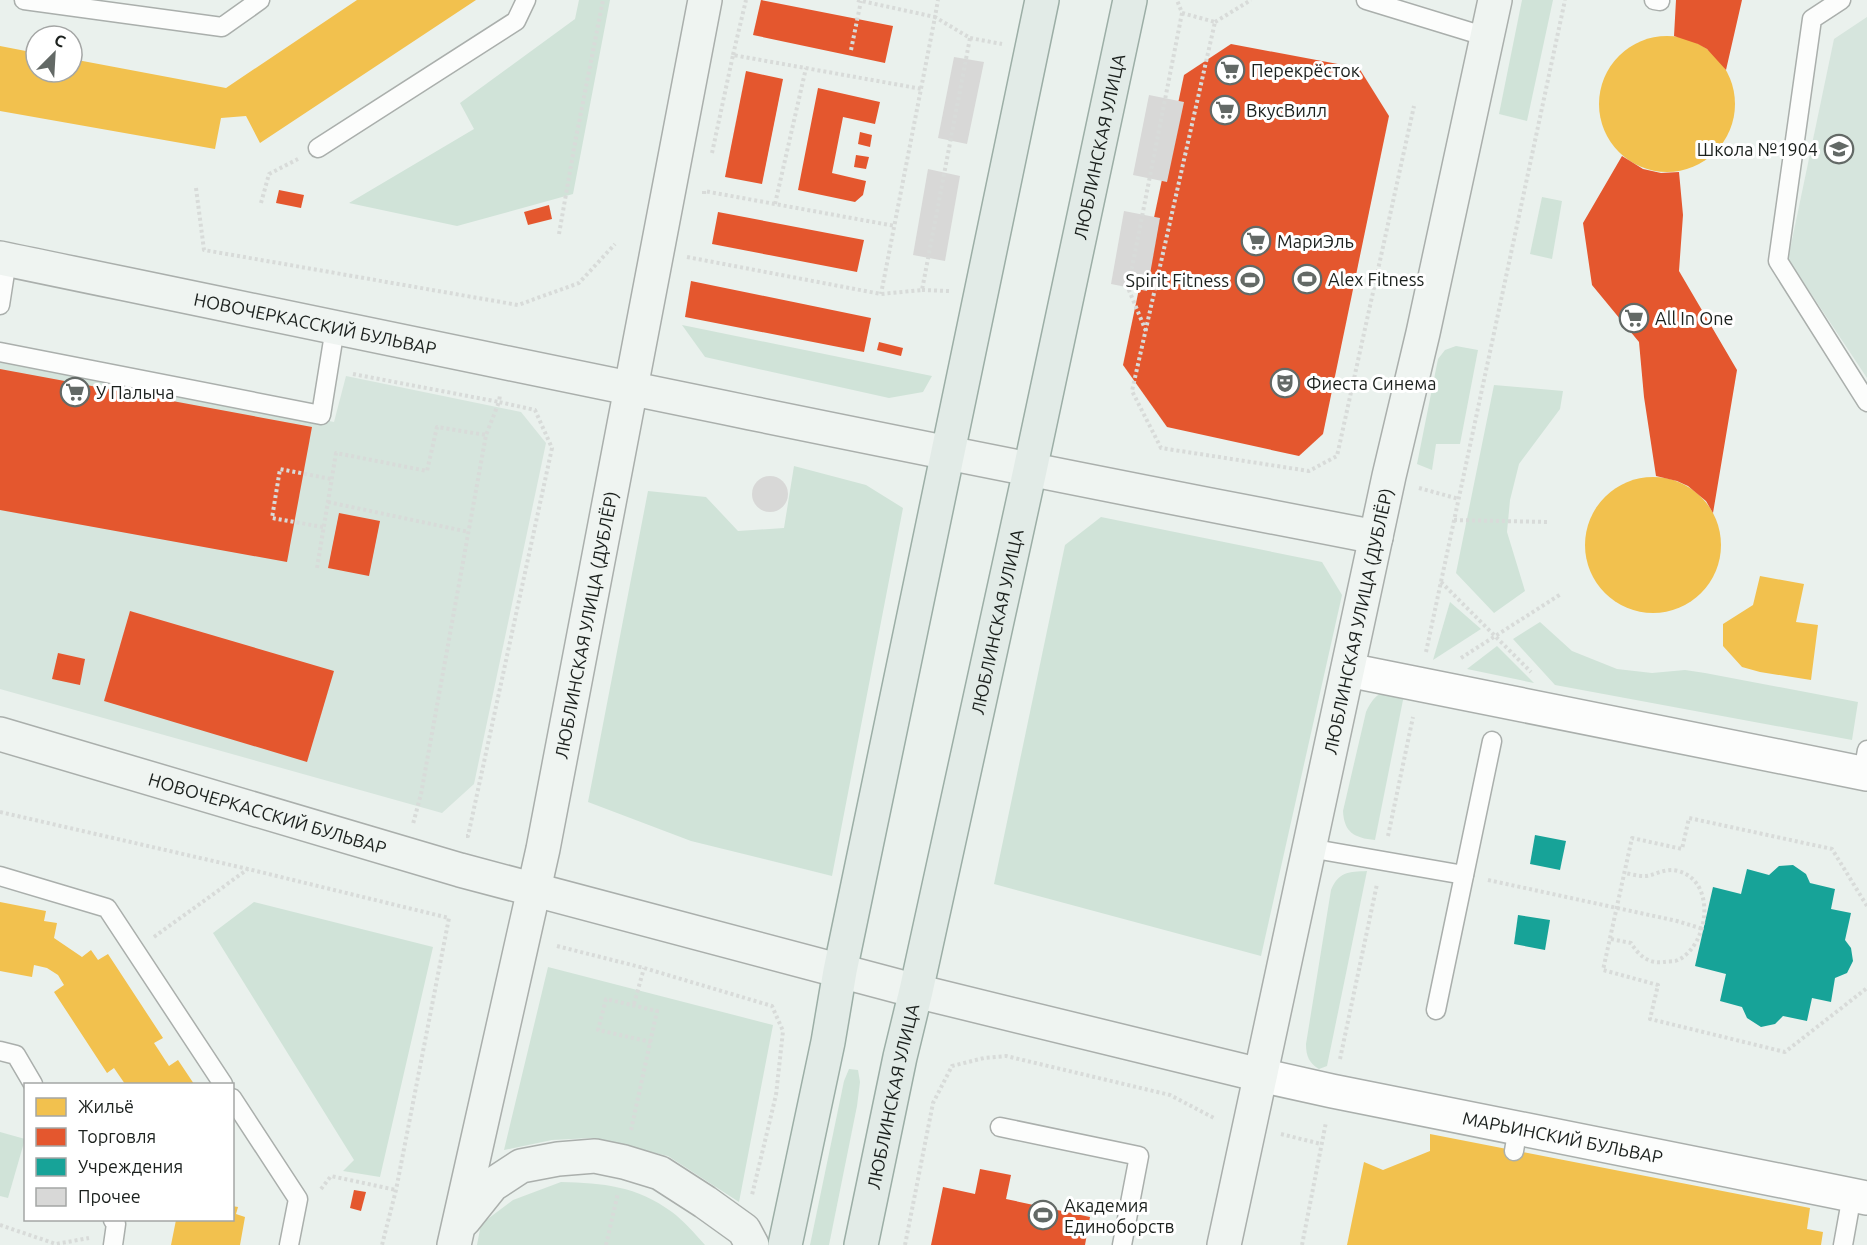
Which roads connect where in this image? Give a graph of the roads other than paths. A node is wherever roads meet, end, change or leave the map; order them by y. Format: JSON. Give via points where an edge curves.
{"nodes":[{"id":1,"x":24,"y":0,"type":"edge"},
{"id":2,"x":260,"y":0,"type":"edge"},
{"id":3,"x":526,"y":0,"type":"edge"},
{"id":4,"x":705,"y":0,"type":"edge"},
{"id":5,"x":1042,"y":0,"type":"edge"},
{"id":6,"x":1130,"y":0,"type":"edge"},
{"id":7,"x":1495,"y":0,"type":"edge"},
{"id":8,"x":1841,"y":0,"type":"edge"},
{"id":9,"x":1375,"y":1,"type":"edge"},
{"id":10,"x":1487,"y":37,"type":"junction"},
{"id":11,"x":318,"y":148,"type":"road end"},
{"id":12,"x":4,"y":259,"type":"edge"},
{"id":13,"x":0,"y":305,"type":"edge"},
{"id":14,"x":335,"y":328,"type":"junction"},
{"id":15,"x":0,"y":352,"type":"edge"},
{"id":16,"x":632,"y":388,"type":"junction"},
{"id":17,"x":1867,"y":402,"type":"edge"},
{"id":18,"x":947,"y":451,"type":"junction"},
{"id":19,"x":1030,"y":470,"type":"junction"},
{"id":20,"x":1376,"y":537,"type":"junction"},
{"id":21,"x":1348,"y":670,"type":"junction"},
{"id":22,"x":0,"y":734,"type":"edge"},
{"id":23,"x":1492,"y":741,"type":"dead end"},
{"id":24,"x":1866,"y":766,"type":"edge"},
{"id":25,"x":1309,"y":848,"type":"junction"},
{"id":26,"x":1464,"y":875,"type":"junction"},
{"id":27,"x":0,"y":876,"type":"edge"},
{"id":28,"x":535,"y":890,"type":"junction"},
{"id":29,"x":840,"y":971,"type":"junction"},
{"id":30,"x":916,"y":991,"type":"junction"},
{"id":31,"x":1436,"y":1010,"type":"dead end"},
{"id":32,"x":0,"y":1051,"type":"edge"},
{"id":33,"x":1260,"y":1075,"type":"junction"},
{"id":34,"x":32,"y":1083,"type":"edge"},
{"id":35,"x":223,"y":1083,"type":"edge"},
{"id":36,"x":234,"y":1101,"type":"edge"},
{"id":37,"x":1000,"y":1127,"type":"dead end"},
{"id":38,"x":1859,"y":1196,"type":"edge"},
{"id":39,"x":456,"y":1236,"type":"edge"},
{"id":40,"x":748,"y":1238,"type":"edge"},
{"id":41,"x":289,"y":1245,"type":"edge"},
{"id":42,"x":785,"y":1245,"type":"edge"},
{"id":43,"x":861,"y":1245,"type":"edge"},
{"id":44,"x":1122,"y":1245,"type":"edge"},
{"id":45,"x":1224,"y":1245,"type":"edge"},
{"id":46,"x":1843,"y":1245,"type":"edge"}],
"edges":[{"from":1,"to":2,"type":"lane","via":[[222,27]]},
{"from":3,"to":11,"type":"lane","via":[[516,21]]},
{"from":4,"to":16,"type":"street","name":"ЛЮБЛИНСКАЯ УЛИЦА (ДУБЛЁР)"},
{"from":5,"to":18,"type":"main road"},
{"from":6,"to":19,"type":"main road","name":"ЛЮБЛИНСКАЯ УЛИЦА"},
{"from":7,"to":10,"type":"street","name":"ЛЮБЛИНСКАЯ УЛИЦА (ДУБЛЁР)"},
{"from":8,"to":17,"type":"lane","via":[[1812,19],[1778,261]]},
{"from":9,"to":10,"type":"lane"},
{"from":10,"to":20,"type":"street","name":"ЛЮБЛИНСКАЯ УЛИЦА (ДУБЛЁР)"},
{"from":12,"to":13,"type":"lane"},
{"from":12,"to":14,"type":"street","name":"НОВОЧЕРКАССКИЙ БУЛЬВАР"},
{"from":14,"to":15,"type":"lane","via":[[321,414]]},
{"from":14,"to":16,"type":"street","name":"НОВОЧЕРКАССКИЙ БУЛЬВАР"},
{"from":16,"to":18,"type":"street","name":"НОВОЧЕРКАССКИЙ БУЛЬВАР"},
{"from":16,"to":28,"type":"street","name":"ЛЮБЛИНСКАЯ УЛИЦА (ДУБЛЁР)"},
{"from":18,"to":19,"type":"street","name":"НОВОЧЕРКАССКИЙ БУЛЬВАР"},
{"from":18,"to":29,"type":"main road"},
{"from":19,"to":20,"type":"street","name":"НОВОЧЕРКАССКИЙ БУЛЬВАР"},
{"from":19,"to":30,"type":"main road","name":"ЛЮБЛИНСКАЯ УЛИЦА"},
{"from":20,"to":21,"type":"street","name":"ЛЮБЛИНСКАЯ УЛИЦА (ДУБЛЁР)"},
{"from":21,"to":24,"type":"street","via":[[1422,672]]},
{"from":21,"to":25,"type":"street","name":"ЛЮБЛИНСКАЯ УЛИЦА (ДУБЛЁР)"},
{"from":22,"to":28,"type":"street","name":"НОВОЧЕРКАССКИЙ БУЛЬВАР"},
{"from":23,"to":26,"type":"lane"},
{"from":25,"to":26,"type":"lane"},
{"from":25,"to":33,"type":"street","name":"ЛЮБЛИНСКАЯ УЛИЦА (ДУБЛЁР)"},
{"from":26,"to":31,"type":"lane"},
{"from":27,"to":35,"type":"lane","via":[[107,908]]},
{"from":28,"to":29,"type":"street","name":"НОВОЧЕРКАССКИЙ БУЛЬВАР"},
{"from":28,"to":39,"type":"street","name":"ЛЮБЛИНСКАЯ УЛИЦА (ДУБЛЁР)"},
{"from":29,"to":30,"type":"street","name":"НОВОЧЕРКАССКИЙ БУЛЬВАР"},
{"from":29,"to":42,"type":"main road"},
{"from":30,"to":33,"type":"street","name":"НОВОЧЕРКАССКИЙ БУЛЬВАР"},
{"from":30,"to":43,"type":"main road","name":"ЛЮБЛИНСКАЯ УЛИЦА"},
{"from":32,"to":34,"type":"lane","via":[[16,1055]]},
{"from":33,"to":38,"type":"street","name":"МАРЬИНСКИЙ БУЛЬВАР","via":[[1516,1139]]},
{"from":33,"to":45,"type":"street","name":"ЛЮБЛИНСКАЯ УЛИЦА (ДУБЛЁР)"},
{"from":36,"to":41,"type":"lane","via":[[298,1199]]},
{"from":37,"to":44,"type":"lane","via":[[1139,1156]]},
{"from":38,"to":46,"type":"lane"},
{"from":39,"to":40,"type":"street","via":[[492,1185],[521,1166],[595,1156],[660,1173],[705,1202]]}]}
